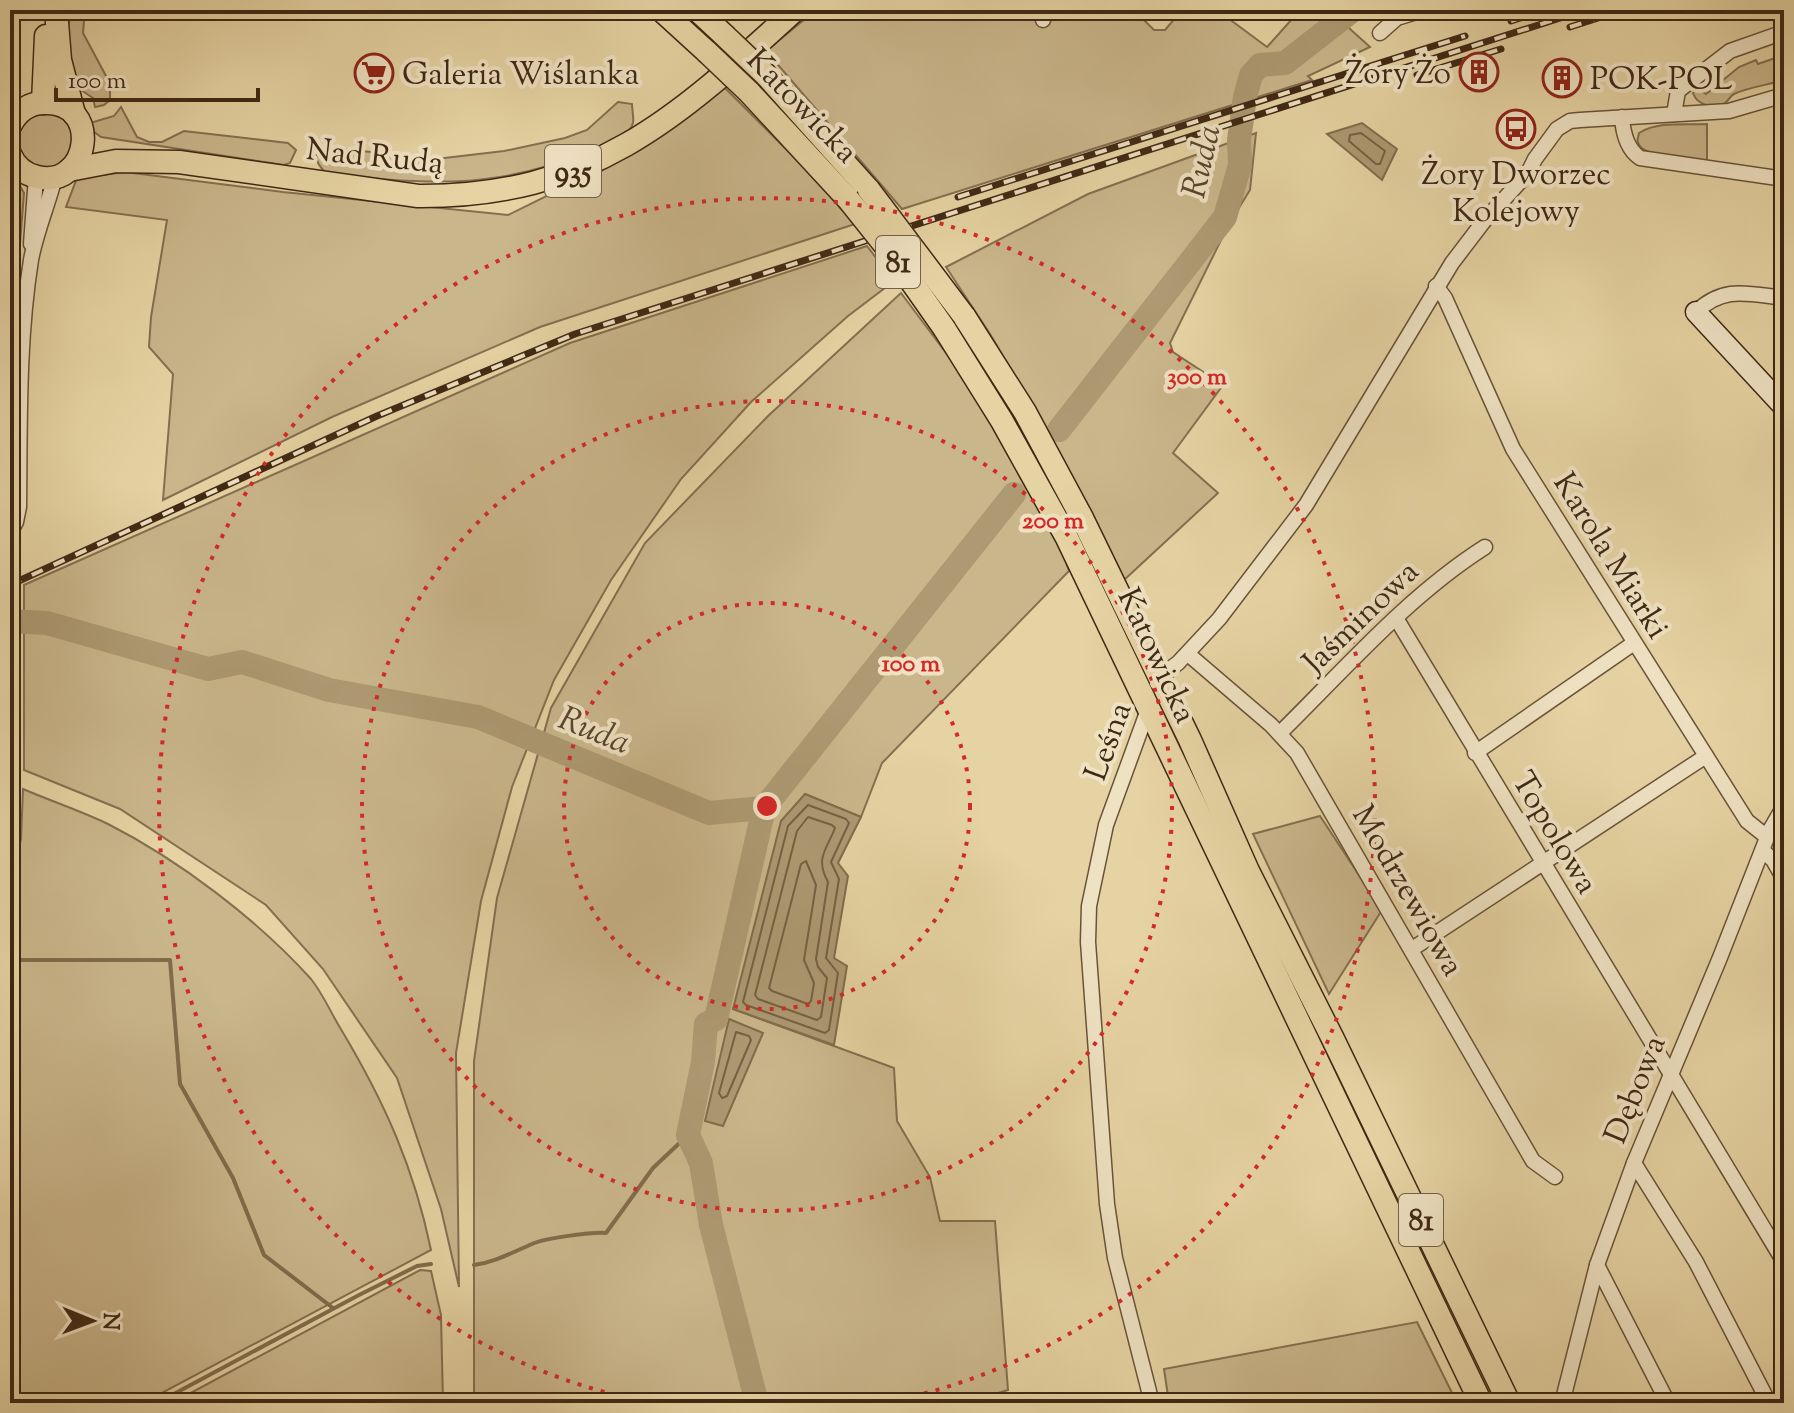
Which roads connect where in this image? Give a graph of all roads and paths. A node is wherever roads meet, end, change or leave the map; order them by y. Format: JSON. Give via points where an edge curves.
{"nodes":[{"id":1,"x":53,"y":10,"type":"edge"},
{"id":2,"x":661,"y":10,"type":"edge"},
{"id":3,"x":697,"y":10,"type":"edge"},
{"id":4,"x":1423,"y":10,"type":"edge"},
{"id":5,"x":793,"y":11,"type":"edge"},
{"id":6,"x":1784,"y":32,"type":"edge"},
{"id":7,"x":1380,"y":33,"type":"dead end"},
{"id":8,"x":1784,"y":95,"type":"edge"},
{"id":9,"x":43,"y":103,"type":"junction"},
{"id":10,"x":74,"y":114,"type":"junction"},
{"id":11,"x":1674,"y":114,"type":"junction"},
{"id":12,"x":1622,"y":117,"type":"junction"},
{"id":13,"x":10,"y":126,"type":"edge"},
{"id":14,"x":84,"y":139,"type":"junction"},
{"id":15,"x":179,"y":162,"type":"junction"},
{"id":16,"x":33,"y":169,"type":"edge"},
{"id":17,"x":1784,"y":179,"type":"edge"},
{"id":18,"x":1436,"y":286,"type":"junction"},
{"id":19,"x":1784,"y":298,"type":"edge"},
{"id":20,"x":1696,"y":312,"type":"joint"},
{"id":21,"x":1784,"y":407,"type":"edge"},
{"id":22,"x":11,"y":532,"type":"edge"},
{"id":23,"x":1485,"y":547,"type":"dead end"},
{"id":24,"x":1396,"y":618,"type":"junction"},
{"id":25,"x":1634,"y":643,"type":"junction"},
{"id":26,"x":1188,"y":654,"type":"junction"},
{"id":27,"x":1159,"y":677,"type":"junction"},
{"id":28,"x":1148,"y":710,"type":"junction"},
{"id":29,"x":1280,"y":733,"type":"junction"},
{"id":30,"x":1475,"y":753,"type":"junction"},
{"id":31,"x":1706,"y":756,"type":"junction"},
{"id":32,"x":1784,"y":806,"type":"edge"},
{"id":33,"x":1765,"y":844,"type":"junction"},
{"id":34,"x":1543,"y":865,"type":"junction"},
{"id":35,"x":1784,"y":879,"type":"edge"},
{"id":36,"x":1412,"y":949,"type":"junction"},
{"id":37,"x":1671,"y":1072,"type":"junction"},
{"id":38,"x":1634,"y":1163,"type":"junction"},
{"id":39,"x":1555,"y":1177,"type":"dead end"},
{"id":40,"x":1784,"y":1262,"type":"edge"},
{"id":41,"x":1597,"y":1265,"type":"junction"},
{"id":42,"x":1152,"y":1403,"type":"edge"},
{"id":43,"x":1481,"y":1403,"type":"edge"},
{"id":44,"x":1509,"y":1403,"type":"edge"},
{"id":45,"x":1562,"y":1403,"type":"edge"},
{"id":46,"x":1668,"y":1403,"type":"edge"},
{"id":47,"x":1769,"y":1403,"type":"edge"}],
"edges":[{"from":1,"to":9,"type":"main road","via":[[46,21]]},
{"from":1,"to":10,"type":"main road"},
{"from":2,"to":28,"type":"main road","name":"Katowicka","number":"81","bridge":true,"via":[[749,92],[848,199],[944,328],[1067,538]]},
{"from":3,"to":27,"type":"main road","name":"Katowicka","number":"81","bridge":true,"via":[[766,75],[869,190],[964,316],[1036,432]]},
{"from":4,"to":7,"type":"street","via":[[1397,18]]},
{"from":5,"to":15,"type":"main road","name":"Nad Rudą","number":"935","via":[[703,93],[636,140],[583,167],[521,186],[418,196]]},
{"from":6,"to":11,"type":"street","via":[[1728,52],[1678,91]]},
{"from":8,"to":11,"type":"street","name":"Leśna","via":[[1729,111]]},
{"from":9,"to":10,"type":"main road","via":[[58,104]]},
{"from":9,"to":13,"type":"main road","via":[[22,109]]},
{"from":10,"to":14,"type":"main road"},
{"from":11,"to":12,"type":"street","name":"Leśna"},
{"from":12,"to":17,"type":"street","via":[[1631,152],[1640,158]]},
{"from":12,"to":18,"type":"street","name":"Leśna","via":[[1562,125]]},
{"from":14,"to":15,"type":"main road","name":"Nad Rudą","number":"935"},
{"from":14,"to":16,"type":"main road","via":[[81,154]]},
{"from":15,"to":16,"type":"main road","name":"Nad Rudą","number":"935","via":[[116,161]]},
{"from":16,"to":22,"type":"street","via":[[19,507]]},
{"from":18,"to":25,"type":"street","name":"Karola Miarki","via":[[1513,449]]},
{"from":18,"to":26,"type":"street","name":"Leśna","via":[[1306,505]]},
{"from":19,"to":20,"type":"street","via":[[1731,292],[1714,296]]},
{"from":20,"to":21,"type":"street"},
{"from":23,"to":24,"type":"street","name":"Jaśminowa"},
{"from":24,"to":29,"type":"street","name":"Jaśminowa"},
{"from":24,"to":30,"type":"street","name":"Topolowa"},
{"from":25,"to":30,"type":"street"},
{"from":25,"to":31,"type":"street","name":"Karola Miarki"},
{"from":26,"to":27,"type":"street","name":"Leśna"},
{"from":26,"to":29,"type":"street","name":"Modrzewiowa"},
{"from":27,"to":28,"type":"street","name":"Leśna"},
{"from":27,"to":44,"type":"main road","name":"Katowicka","number":"81","via":[[1248,871]]},
{"from":28,"to":42,"type":"street","name":"Leśna","via":[[1106,825],[1089,906],[1088,942],[1107,1204],[1115,1258]]},
{"from":28,"to":43,"type":"main road","name":"Katowicka","number":"81"},
{"from":29,"to":36,"type":"street","name":"Modrzewiowa","via":[[1297,753]]},
{"from":30,"to":34,"type":"street","name":"Topolowa"},
{"from":31,"to":33,"type":"street","name":"Karola Miarki"},
{"from":31,"to":34,"type":"street"},
{"from":32,"to":33,"type":"street","name":"Dębowa"},
{"from":33,"to":35,"type":"street","name":"Karola Miarki"},
{"from":33,"to":37,"type":"street","name":"Dębowa"},
{"from":34,"to":36,"type":"street"},
{"from":34,"to":37,"type":"street","name":"Topolowa"},
{"from":36,"to":39,"type":"street","name":"Modrzewiowa","via":[[1533,1161]]},
{"from":37,"to":38,"type":"street","name":"Dębowa"},
{"from":37,"to":40,"type":"street","name":"Topolowa"},
{"from":38,"to":41,"type":"street","name":"Dębowa"},
{"from":38,"to":47,"type":"street","via":[[1696,1262]]},
{"from":41,"to":45,"type":"street","name":"Dębowa"},
{"from":41,"to":46,"type":"street"}]}
